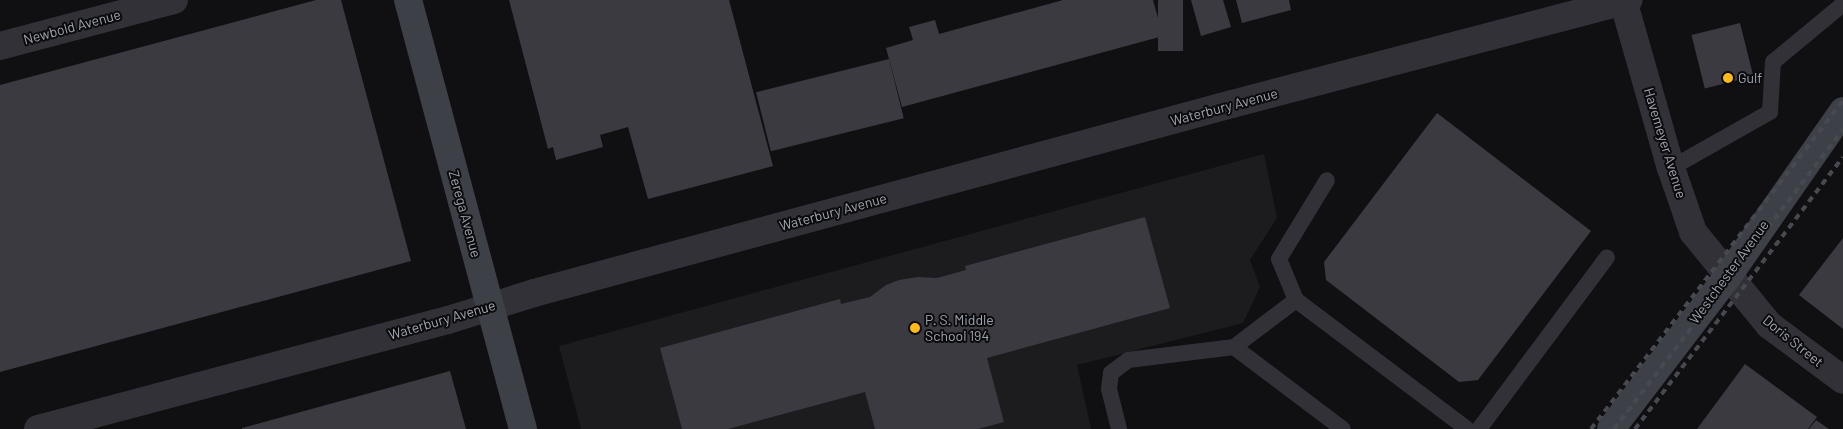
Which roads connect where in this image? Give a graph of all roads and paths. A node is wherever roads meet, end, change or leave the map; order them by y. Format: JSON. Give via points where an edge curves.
{"nodes":[{"id":1,"x":174,"y":0,"type":"edge"},
{"id":2,"x":408,"y":0,"type":"edge"},
{"id":3,"x":1625,"y":1,"type":"edge"},
{"id":4,"x":1843,"y":4,"type":"edge"},
{"id":5,"x":0,"y":46,"type":"edge"},
{"id":6,"x":1843,"y":111,"type":"edge"},
{"id":7,"x":1670,"y":168,"type":"junction"},
{"id":8,"x":1327,"y":180,"type":"dead end"},
{"id":9,"x":1607,"y":257,"type":"dead end"},
{"id":10,"x":1728,"y":276,"type":"junction"},
{"id":11,"x":1296,"y":300,"type":"junction"},
{"id":12,"x":490,"y":306,"type":"junction"},
{"id":13,"x":1234,"y":347,"type":"junction"},
{"id":14,"x":1843,"y":380,"type":"edge"},
{"id":15,"x":38,"y":429,"type":"edge"},
{"id":16,"x":523,"y":429,"type":"edge"},
{"id":17,"x":1119,"y":429,"type":"edge"},
{"id":18,"x":1343,"y":429,"type":"edge"},
{"id":19,"x":1467,"y":429,"type":"edge"},
{"id":20,"x":1479,"y":429,"type":"edge"},
{"id":21,"x":1611,"y":429,"type":"edge"}],
"edges":[{"from":1,"to":5,"type":"street","name":"Newbold Avenue"},
{"from":2,"to":12,"type":"main road","name":"Zerega Avenue"},
{"from":3,"to":7,"type":"street","name":"Havemeyer Avenue"},
{"from":3,"to":12,"type":"street","name":"Waterbury Avenue","via":[[1232,104]]},
{"from":4,"to":7,"type":"lane","via":[[1774,62],[1770,112]]},
{"from":6,"to":10,"type":"main road","name":"Westchester Avenue"},
{"from":7,"to":10,"type":"street","name":"Havemeyer Avenue","via":[[1693,232]]},
{"from":8,"to":11,"type":"lane","via":[[1279,259]]},
{"from":9,"to":20,"type":"lane"},
{"from":10,"to":14,"type":"street","name":"Doris Street","via":[[1769,325]]},
{"from":10,"to":21,"type":"main road","name":"Westchester Avenue"},
{"from":11,"to":13,"type":"lane"},
{"from":11,"to":19,"type":"lane"},
{"from":12,"to":15,"type":"street","name":"Waterbury Avenue"},
{"from":12,"to":16,"type":"main road","name":"Zerega Avenue"},
{"from":13,"to":17,"type":"lane","via":[[1128,360],[1111,373],[1108,389]]},
{"from":13,"to":18,"type":"lane"}]}
